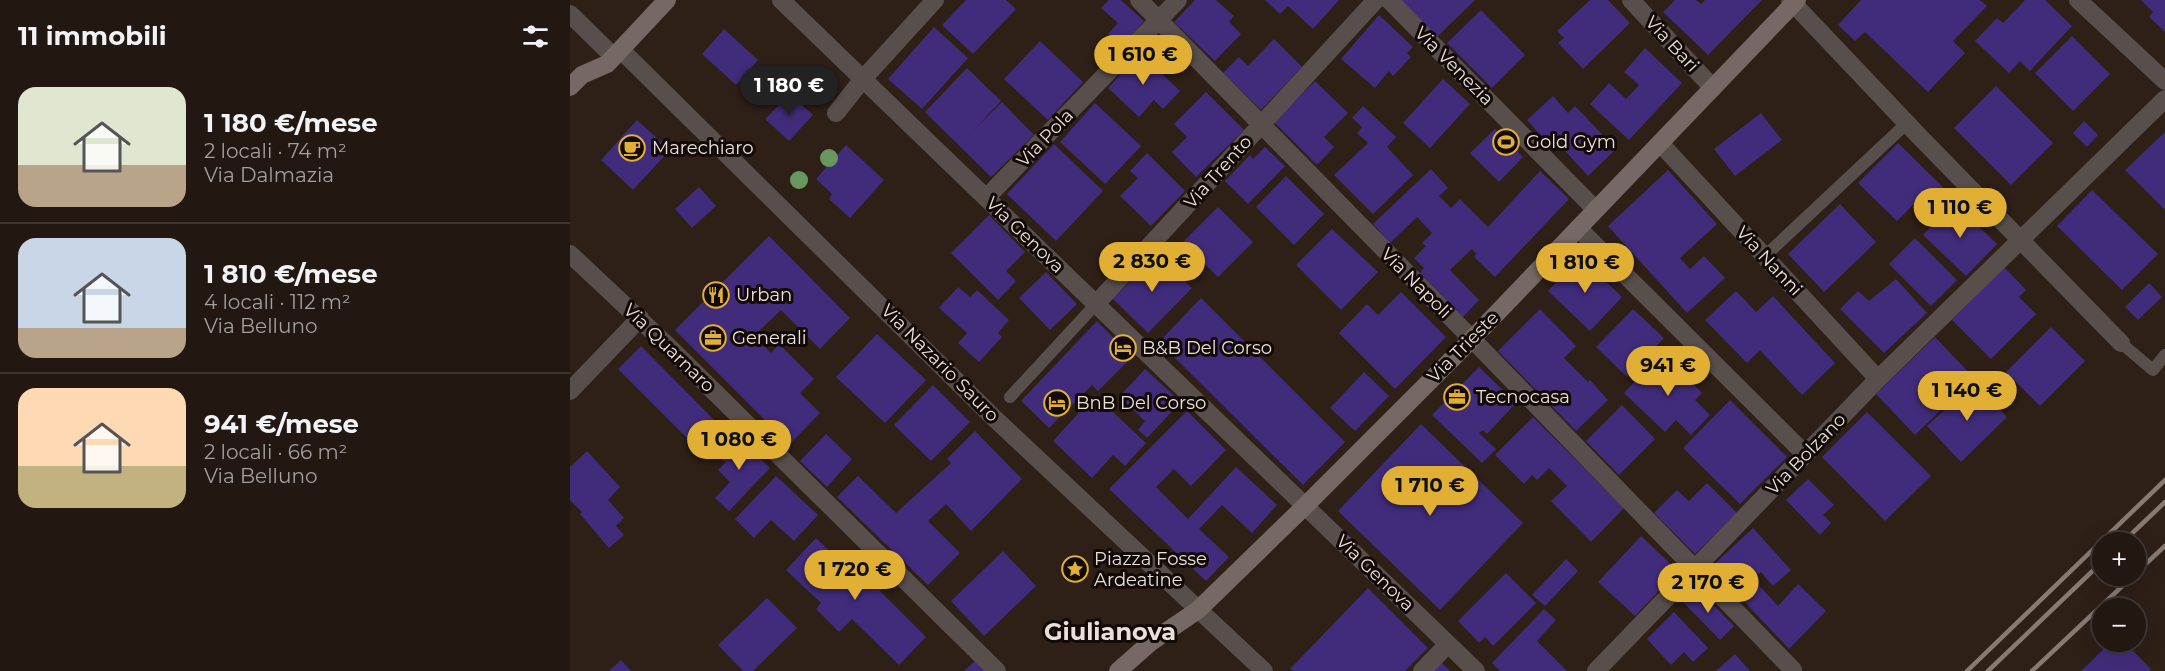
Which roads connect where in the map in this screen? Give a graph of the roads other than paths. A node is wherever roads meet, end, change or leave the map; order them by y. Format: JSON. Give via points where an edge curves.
{"nodes":[{"id":1,"x":667,"y":0,"type":"edge"},
{"id":2,"x":781,"y":0,"type":"edge"},
{"id":3,"x":935,"y":0,"type":"edge"},
{"id":4,"x":1138,"y":0,"type":"edge"},
{"id":5,"x":1178,"y":0,"type":"edge"},
{"id":6,"x":1376,"y":0,"type":"edge"},
{"id":7,"x":1389,"y":0,"type":"edge"},
{"id":8,"x":1631,"y":0,"type":"edge"},
{"id":9,"x":2078,"y":0,"type":"edge"},
{"id":10,"x":1794,"y":1,"type":"edge"},
{"id":11,"x":570,"y":14,"type":"edge"},
{"id":12,"x":1158,"y":20,"type":"junction"},
{"id":13,"x":617,"y":53,"type":"junction"},
{"id":14,"x":864,"y":79,"type":"junction"},
{"id":15,"x":2165,"y":81,"type":"edge"},
{"id":16,"x":570,"y":87,"type":"edge"},
{"id":17,"x":1713,"y":88,"type":"junction"},
{"id":18,"x":2165,"y":99,"type":"edge"},
{"id":19,"x":836,"y":113,"type":"dead end"},
{"id":20,"x":1906,"y":123,"type":"junction"},
{"id":21,"x":1260,"y":126,"type":"junction"},
{"id":22,"x":1660,"y":143,"type":"junction"},
{"id":23,"x":987,"y":198,"type":"junction"},
{"id":24,"x":1596,"y":209,"type":"junction"},
{"id":25,"x":1578,"y":228,"type":"junction"},
{"id":26,"x":2021,"y":241,"type":"junction"},
{"id":27,"x":570,"y":254,"type":"edge"},
{"id":28,"x":1765,"y":256,"type":"junction"},
{"id":29,"x":1096,"y":304,"type":"junction"},
{"id":30,"x":640,"y":318,"type":"junction"},
{"id":31,"x":1472,"y":339,"type":"junction"},
{"id":32,"x":2121,"y":343,"type":"joint"},
{"id":33,"x":2165,"y":355,"type":"edge"},
{"id":34,"x":1878,"y":379,"type":"junction"},
{"id":35,"x":570,"y":391,"type":"edge"},
{"id":36,"x":1010,"y":397,"type":"dead end"},
{"id":37,"x":1805,"y":454,"type":"junction"},
{"id":38,"x":1305,"y":506,"type":"junction"},
{"id":39,"x":1693,"y":570,"type":"junction"},
{"id":40,"x":1198,"y":610,"type":"junction"},
{"id":41,"x":1448,"y":644,"type":"junction"},
{"id":42,"x":1793,"y":670,"type":"edge"},
{"id":43,"x":997,"y":671,"type":"edge"},
{"id":44,"x":1118,"y":671,"type":"edge"},
{"id":45,"x":1264,"y":671,"type":"edge"},
{"id":46,"x":1422,"y":671,"type":"edge"},
{"id":47,"x":1476,"y":671,"type":"edge"},
{"id":48,"x":1596,"y":671,"type":"edge"}],
"edges":[{"from":1,"to":13,"type":"street"},
{"from":2,"to":14,"type":"street","name":"Via Genova"},
{"from":3,"to":14,"type":"street"},
{"from":4,"to":12,"type":"street","name":"Via Napoli"},
{"from":5,"to":12,"type":"street","name":"Via Pola"},
{"from":6,"to":21,"type":"street","name":"Via Trento"},
{"from":7,"to":24,"type":"street","name":"Via Venezia"},
{"from":8,"to":17,"type":"street","name":"Via Bari"},
{"from":9,"to":15,"type":"street"},
{"from":10,"to":17,"type":"street","name":"Via Trieste"},
{"from":10,"to":20,"type":"street"},
{"from":11,"to":13,"type":"street","name":"Via Nazario Sauro"},
{"from":12,"to":21,"type":"street","name":"Via Napoli"},
{"from":12,"to":23,"type":"street","name":"Via Pola"},
{"from":13,"to":16,"type":"street","via":[[607,64],[582,75]]},
{"from":13,"to":40,"type":"street","name":"Via Nazario Sauro"},
{"from":14,"to":19,"type":"street"},
{"from":14,"to":23,"type":"street","name":"Via Genova"},
{"from":17,"to":22,"type":"street","name":"Via Trieste"},
{"from":18,"to":26,"type":"street","name":"Via Bolzano"},
{"from":20,"to":26,"type":"street"},
{"from":20,"to":28,"type":"lane"},
{"from":21,"to":29,"type":"street","name":"Via Trento"},
{"from":21,"to":31,"type":"street","name":"Via Napoli"},
{"from":22,"to":24,"type":"street","name":"Via Trieste"},
{"from":22,"to":28,"type":"street","name":"Via Nanni"},
{"from":23,"to":29,"type":"street","name":"Via Genova"},
{"from":24,"to":25,"type":"street","name":"Via Trieste"},
{"from":25,"to":31,"type":"street","name":"Via Trieste"},
{"from":25,"to":37,"type":"street"},
{"from":26,"to":32,"type":"street"},
{"from":26,"to":34,"type":"street","name":"Via Bolzano"},
{"from":27,"to":30,"type":"street","name":"Via Quarnaro"},
{"from":28,"to":34,"type":"street","name":"Via Nanni"},
{"from":29,"to":36,"type":"lane","name":"Via Trento"},
{"from":29,"to":38,"type":"street","name":"Via Genova"},
{"from":30,"to":35,"type":"street"},
{"from":30,"to":43,"type":"street","name":"Via Quarnaro"},
{"from":31,"to":38,"type":"street","name":"Via Trieste"},
{"from":31,"to":39,"type":"street","name":"Via Napoli"},
{"from":32,"to":33,"type":"lane","via":[[2153,370]]},
{"from":34,"to":37,"type":"street","name":"Via Bolzano"},
{"from":37,"to":39,"type":"street","name":"Via Bolzano"},
{"from":38,"to":40,"type":"street","name":"Via Trieste"},
{"from":38,"to":41,"type":"street","name":"Via Genova"},
{"from":39,"to":42,"type":"street","name":"Via Napoli"},
{"from":39,"to":48,"type":"street","name":"Via Bolzano"},
{"from":40,"to":44,"type":"street","name":"Via Trieste","via":[[1151,642]]},
{"from":40,"to":45,"type":"street","name":"Via Nazario Sauro"},
{"from":41,"to":46,"type":"street"},
{"from":41,"to":47,"type":"street","name":"Via Genova"}]}
